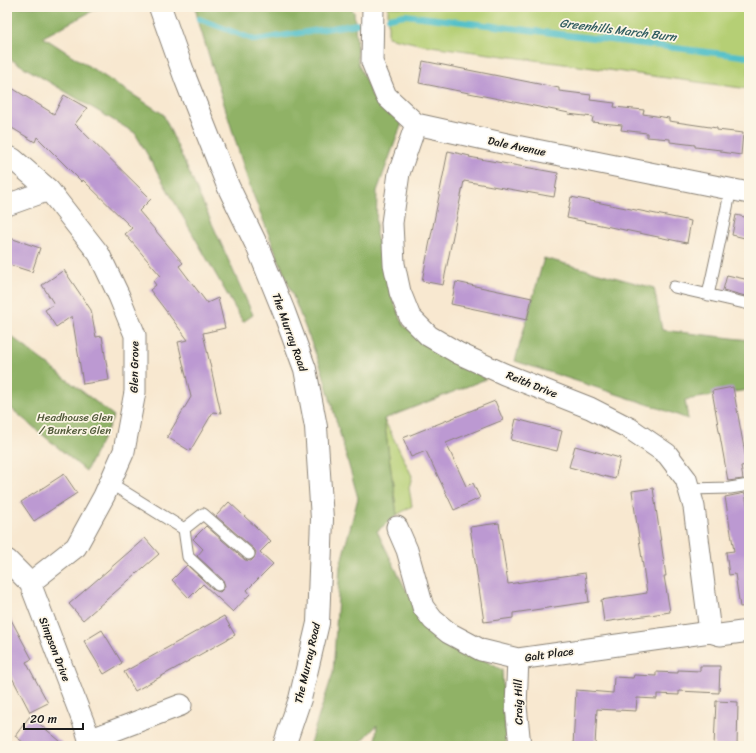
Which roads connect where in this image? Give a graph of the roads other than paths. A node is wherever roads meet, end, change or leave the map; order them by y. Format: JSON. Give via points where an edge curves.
{"nodes":[{"id":1,"x":373,"y":7,"type":"edge"},
{"id":2,"x":162,"y":13,"type":"edge"},
{"id":3,"x":416,"y":124,"type":"junction"},
{"id":4,"x":7,"y":156,"type":"edge"},
{"id":5,"x":49,"y":190,"type":"junction"},
{"id":6,"x":740,"y":191,"type":"edge"},
{"id":7,"x":7,"y":205,"type":"edge"},
{"id":8,"x":674,"y":287,"type":"dead end"},
{"id":9,"x":708,"y":295,"type":"junction"},
{"id":10,"x":749,"y":304,"type":"edge"},
{"id":11,"x":110,"y":483,"type":"junction"},
{"id":12,"x":749,"y":485,"type":"edge"},
{"id":13,"x":689,"y":489,"type":"junction"},
{"id":14,"x":397,"y":527,"type":"dead end"},
{"id":15,"x":184,"y":529,"type":"junction"},
{"id":16,"x":249,"y":554,"type":"dead end"},
{"id":17,"x":7,"y":560,"type":"edge"},
{"id":18,"x":30,"y":582,"type":"junction"},
{"id":19,"x":218,"y":585,"type":"dead end"},
{"id":20,"x":749,"y":631,"type":"edge"},
{"id":21,"x":710,"y":632,"type":"junction"},
{"id":22,"x":518,"y":659,"type":"junction"},
{"id":23,"x":181,"y":705,"type":"dead end"},
{"id":24,"x":90,"y":743,"type":"edge"},
{"id":25,"x":284,"y":746,"type":"edge"},
{"id":26,"x":520,"y":746,"type":"edge"}],
"edges":[{"from":1,"to":3,"type":"street","via":[[372,62],[386,96]]},
{"from":2,"to":25,"type":"street","name":"The Murray Road","via":[[228,186],[258,248],[284,312],[305,369],[316,427],[322,519],[318,623],[300,699]]},
{"from":3,"to":6,"type":"street","name":"Dale Avenue"},
{"from":3,"to":13,"type":"street","name":"Reith Drive","via":[[399,173],[392,223],[394,264],[400,292],[410,317],[429,336],[458,353],[590,408],[629,428],[667,454],[686,479]]},
{"from":4,"to":5,"type":"street","name":"Glen Grove","via":[[13,158]]},
{"from":5,"to":7,"type":"street"},
{"from":5,"to":11,"type":"street","name":"Glen Grove","via":[[99,254],[135,335],[135,392],[124,451]]},
{"from":6,"to":9,"type":"lane"},
{"from":8,"to":9,"type":"lane"},
{"from":9,"to":10,"type":"lane"},
{"from":11,"to":15,"type":"lane"},
{"from":11,"to":18,"type":"street","name":"Glen Grove","via":[[76,547]]},
{"from":12,"to":13,"type":"lane"},
{"from":13,"to":21,"type":"street","name":"Reith Drive","via":[[694,507]]},
{"from":14,"to":22,"type":"street","name":"Galt Place","via":[[408,550],[423,607],[433,620],[449,634],[481,650]]},
{"from":15,"to":16,"type":"lane","via":[[203,514]]},
{"from":15,"to":19,"type":"lane","via":[[188,557]]},
{"from":17,"to":18,"type":"street","name":"Simpson Drive"},
{"from":18,"to":24,"type":"street","name":"Simpson Drive"},
{"from":20,"to":21,"type":"street","name":"Galt Place","via":[[720,635]]},
{"from":21,"to":22,"type":"street","name":"Galt Place"},
{"from":22,"to":26,"type":"street","name":"Craig Hill","via":[[516,706]]},
{"from":23,"to":24,"type":"street"}]}
